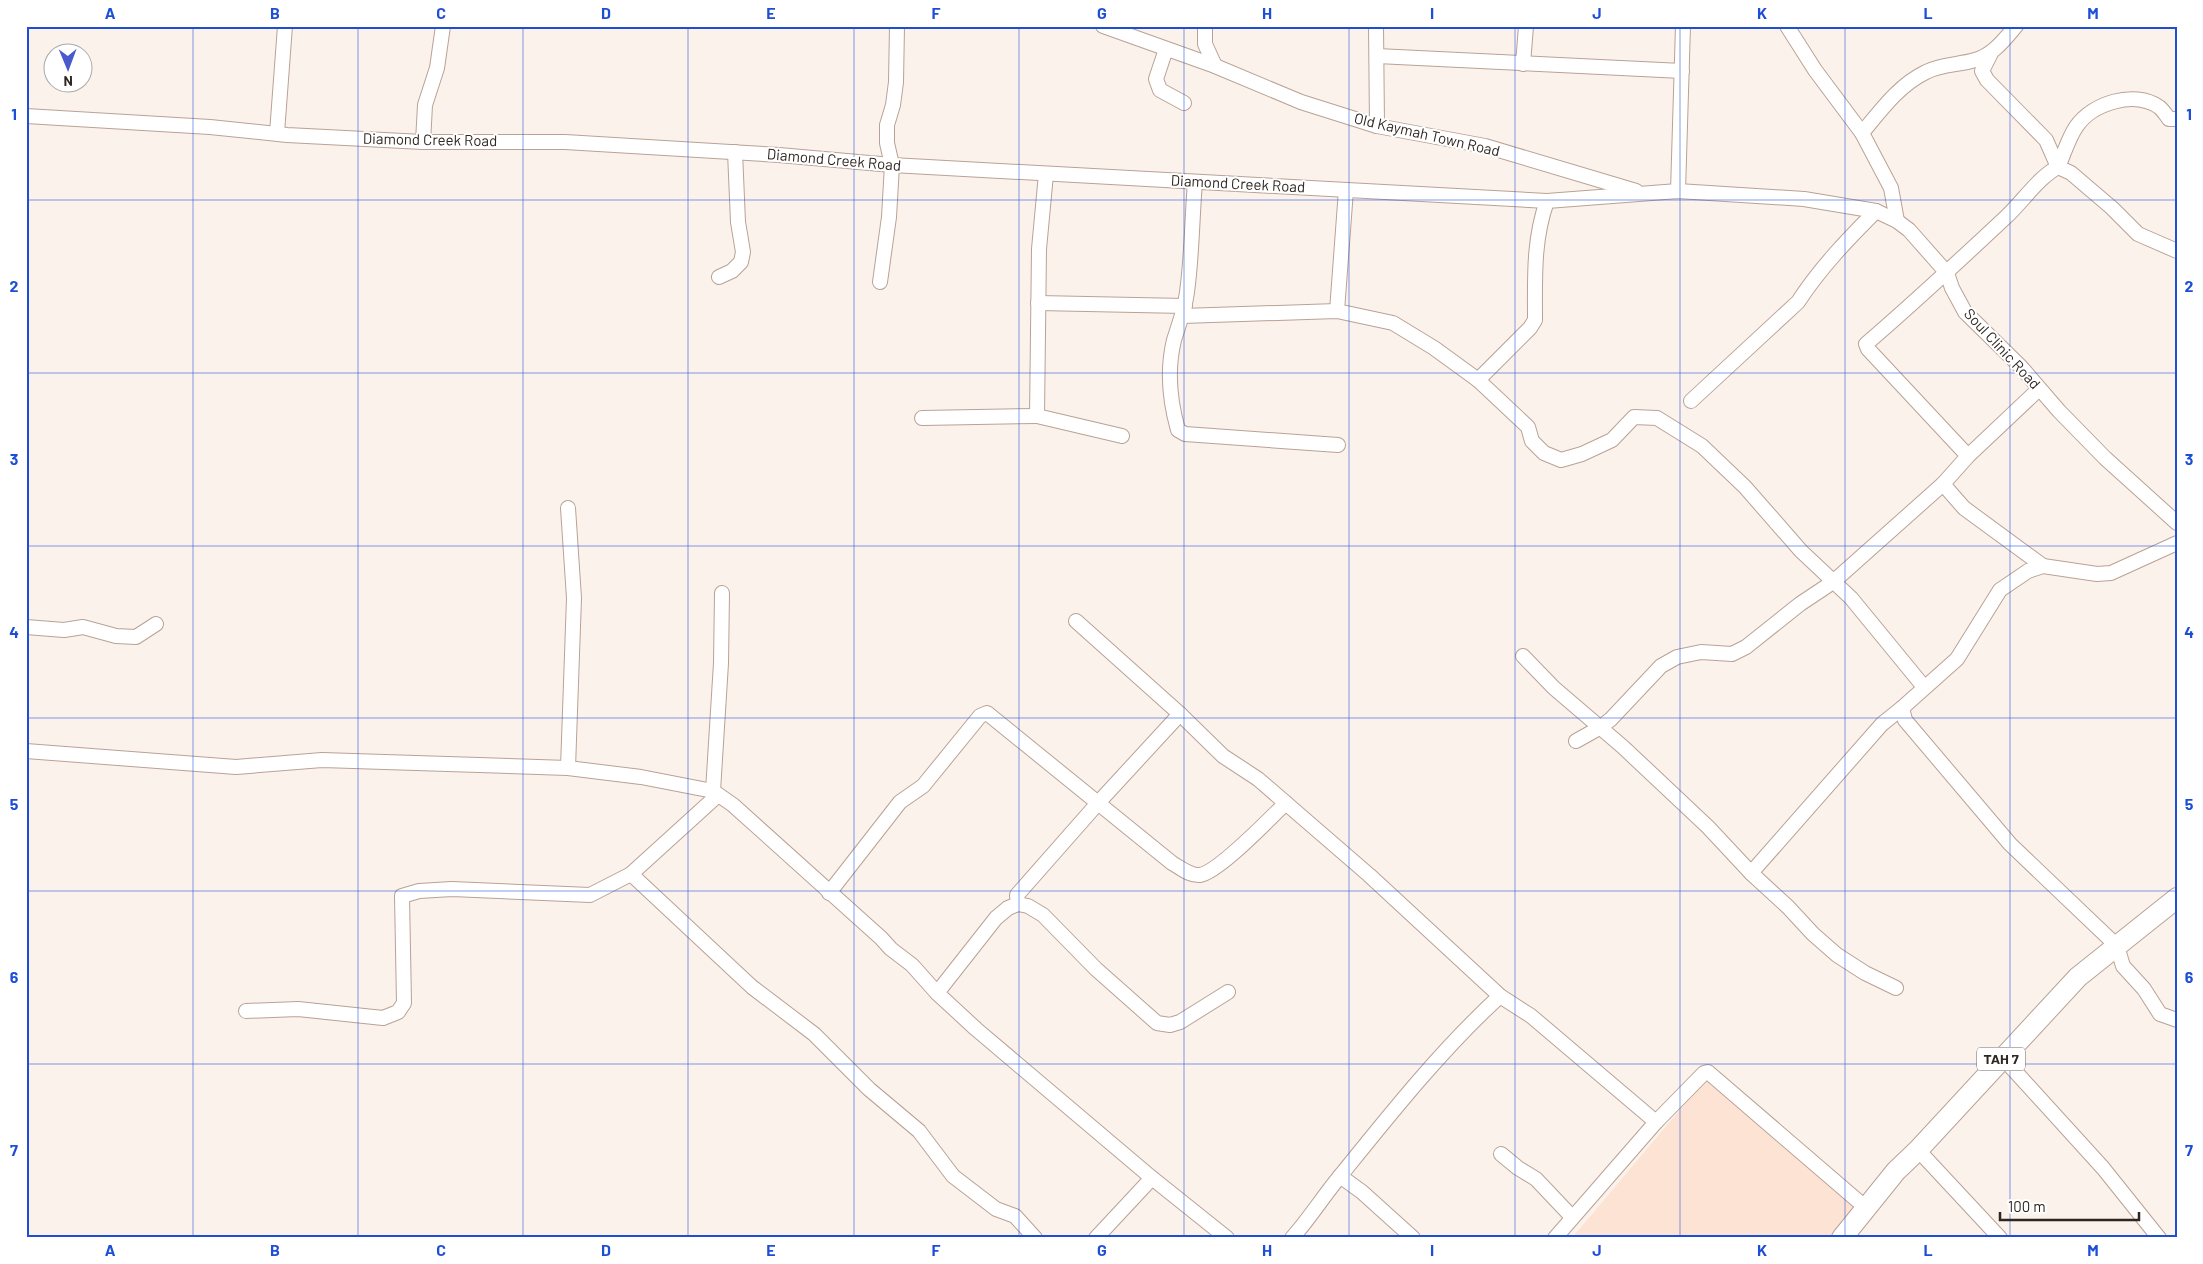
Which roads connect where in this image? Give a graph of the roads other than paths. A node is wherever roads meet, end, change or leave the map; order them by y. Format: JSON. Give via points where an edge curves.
{"nodes":[{"id":1,"x":286,"y":26,"type":"edge"},
{"id":2,"x":444,"y":26,"type":"edge"},
{"id":3,"x":897,"y":26,"type":"edge"},
{"id":4,"x":1103,"y":26,"type":"edge"},
{"id":5,"x":1205,"y":26,"type":"edge"},
{"id":6,"x":1376,"y":26,"type":"edge"},
{"id":7,"x":1526,"y":26,"type":"edge"},
{"id":8,"x":1683,"y":26,"type":"edge"},
{"id":9,"x":1787,"y":26,"type":"edge"},
{"id":10,"x":2016,"y":26,"type":"edge"},
{"id":11,"x":1166,"y":49,"type":"junction"},
{"id":12,"x":1991,"y":53,"type":"junction"},
{"id":13,"x":1376,"y":56,"type":"junction"},
{"id":14,"x":1523,"y":64,"type":"junction"},
{"id":15,"x":1215,"y":66,"type":"junction"},
{"id":16,"x":1682,"y":71,"type":"junction"},
{"id":17,"x":1184,"y":103,"type":"dead end"},
{"id":18,"x":26,"y":116,"type":"edge"},
{"id":19,"x":2177,"y":119,"type":"edge"},
{"id":20,"x":1377,"y":126,"type":"junction"},
{"id":21,"x":277,"y":133,"type":"junction"},
{"id":22,"x":1862,"y":133,"type":"junction"},
{"id":23,"x":423,"y":142,"type":"junction"},
{"id":24,"x":735,"y":152,"type":"junction"},
{"id":25,"x":892,"y":165,"type":"junction"},
{"id":26,"x":2058,"y":166,"type":"junction"},
{"id":27,"x":1046,"y":174,"type":"junction"},
{"id":28,"x":1195,"y":182,"type":"junction"},
{"id":29,"x":1346,"y":190,"type":"junction"},
{"id":30,"x":1678,"y":191,"type":"junction"},
{"id":31,"x":1642,"y":193,"type":"junction"},
{"id":32,"x":1547,"y":201,"type":"junction"},
{"id":33,"x":1876,"y":211,"type":"junction"},
{"id":34,"x":1897,"y":221,"type":"junction"},
{"id":35,"x":2177,"y":251,"type":"edge"},
{"id":36,"x":1947,"y":272,"type":"junction"},
{"id":37,"x":719,"y":277,"type":"dead end"},
{"id":38,"x":880,"y":282,"type":"dead end"},
{"id":39,"x":1038,"y":303,"type":"junction"},
{"id":40,"x":1184,"y":311,"type":"junction"},
{"id":41,"x":1337,"y":312,"type":"junction"},
{"id":42,"x":1478,"y":380,"type":"junction"},
{"id":43,"x":2039,"y":389,"type":"junction"},
{"id":44,"x":1691,"y":401,"type":"dead end"},
{"id":45,"x":1037,"y":416,"type":"junction"},
{"id":46,"x":922,"y":418,"type":"dead end"},
{"id":47,"x":1122,"y":436,"type":"dead end"},
{"id":48,"x":1338,"y":445,"type":"dead end"},
{"id":49,"x":1968,"y":456,"type":"junction"},
{"id":50,"x":1943,"y":484,"type":"junction"},
{"id":51,"x":568,"y":508,"type":"dead end"},
{"id":52,"x":2177,"y":523,"type":"edge"},
{"id":53,"x":2177,"y":543,"type":"edge"},
{"id":54,"x":2043,"y":566,"type":"junction"},
{"id":55,"x":1833,"y":582,"type":"junction"},
{"id":56,"x":722,"y":593,"type":"dead end"},
{"id":57,"x":1076,"y":621,"type":"dead end"},
{"id":58,"x":156,"y":624,"type":"dead end"},
{"id":59,"x":26,"y":627,"type":"edge"},
{"id":60,"x":1523,"y":656,"type":"dead end"},
{"id":61,"x":1924,"y":687,"type":"junction"},
{"id":62,"x":1902,"y":708,"type":"junction"},
{"id":63,"x":1180,"y":714,"type":"junction"},
{"id":64,"x":1601,"y":727,"type":"junction"},
{"id":65,"x":1576,"y":740,"type":"dead end"},
{"id":66,"x":26,"y":751,"type":"edge"},
{"id":67,"x":568,"y":768,"type":"junction"},
{"id":68,"x":716,"y":793,"type":"junction"},
{"id":69,"x":1098,"y":803,"type":"junction"},
{"id":70,"x":1286,"y":803,"type":"junction"},
{"id":71,"x":1751,"y":873,"type":"junction"},
{"id":72,"x":630,"y":874,"type":"junction"},
{"id":73,"x":829,"y":892,"type":"junction"},
{"id":74,"x":2177,"y":898,"type":"edge"},
{"id":75,"x":1018,"y":904,"type":"junction"},
{"id":76,"x":2117,"y":946,"type":"junction"},
{"id":77,"x":1896,"y":988,"type":"dead end"},
{"id":78,"x":1228,"y":992,"type":"dead end"},
{"id":79,"x":937,"y":993,"type":"junction"},
{"id":80,"x":1500,"y":996,"type":"junction"},
{"id":81,"x":246,"y":1011,"type":"dead end"},
{"id":82,"x":2177,"y":1020,"type":"edge"},
{"id":83,"x":2002,"y":1057,"type":"junction"},
{"id":84,"x":1656,"y":1122,"type":"junction"},
{"id":85,"x":1918,"y":1150,"type":"junction"},
{"id":86,"x":1501,"y":1154,"type":"dead end"},
{"id":87,"x":1340,"y":1176,"type":"junction"},
{"id":88,"x":1152,"y":1178,"type":"junction"},
{"id":89,"x":1865,"y":1207,"type":"junction"},
{"id":90,"x":1572,"y":1217,"type":"junction"},
{"id":91,"x":1035,"y":1238,"type":"edge"},
{"id":92,"x":1096,"y":1238,"type":"edge"},
{"id":93,"x":1226,"y":1238,"type":"edge"},
{"id":94,"x":1292,"y":1238,"type":"edge"},
{"id":95,"x":1413,"y":1238,"type":"edge"},
{"id":96,"x":1554,"y":1238,"type":"edge"},
{"id":97,"x":1842,"y":1238,"type":"edge"},
{"id":98,"x":2000,"y":1238,"type":"edge"},
{"id":99,"x":2159,"y":1238,"type":"edge"}],
"edges":[{"from":1,"to":21,"type":"street"},
{"from":2,"to":23,"type":"street","via":[[437,68],[425,105]]},
{"from":3,"to":25,"type":"street","via":[[895,89],[887,124]]},
{"from":4,"to":11,"type":"street","name":"Old Kaymah Town Road"},
{"from":5,"to":15,"type":"street","via":[[1205,44]]},
{"from":6,"to":13,"type":"street"},
{"from":7,"to":14,"type":"street"},
{"from":8,"to":16,"type":"street"},
{"from":9,"to":22,"type":"street"},
{"from":10,"to":12,"type":"street"},
{"from":11,"to":15,"type":"street","name":"Old Kaymah Town Road"},
{"from":11,"to":17,"type":"street","via":[[1156,79],[1160,90]]},
{"from":12,"to":22,"type":"street","via":[[1927,71],[1896,93]]},
{"from":12,"to":26,"type":"street","via":[[1982,71],[1987,80],[2046,140]]},
{"from":13,"to":14,"type":"street"},
{"from":13,"to":20,"type":"street"},
{"from":14,"to":16,"type":"street"},
{"from":15,"to":20,"type":"street","name":"Old Kaymah Town Road","via":[[1301,102]]},
{"from":16,"to":30,"type":"street"},
{"from":18,"to":21,"type":"street","name":"Diamond Creek Road"},
{"from":19,"to":26,"type":"street","via":[[2169,119],[2160,108],[2142,100],[2112,102],[2091,113],[2076,127]]},
{"from":20,"to":31,"type":"street","name":"Old Kaymah Town Road","via":[[1485,146]]},
{"from":21,"to":23,"type":"street","name":"Diamond Creek Road"},
{"from":22,"to":34,"type":"street","via":[[1892,188]]},
{"from":23,"to":24,"type":"street","name":"Diamond Creek Road","via":[[565,142]]},
{"from":24,"to":25,"type":"street","name":"Diamond Creek Road"},
{"from":24,"to":37,"type":"street","via":[[738,222],[743,252],[741,262]]},
{"from":25,"to":27,"type":"street","name":"Diamond Creek Road"},
{"from":25,"to":38,"type":"street"},
{"from":26,"to":35,"type":"street","via":[[2071,173],[2138,234]]},
{"from":26,"to":36,"type":"street","via":[[2046,174],[2025,199]]},
{"from":27,"to":28,"type":"street","name":"Diamond Creek Road"},
{"from":27,"to":39,"type":"street"},
{"from":28,"to":29,"type":"street","name":"Diamond Creek Road"},
{"from":28,"to":40,"type":"street"},
{"from":29,"to":32,"type":"street","name":"Diamond Creek Road"},
{"from":29,"to":41,"type":"street"},
{"from":30,"to":31,"type":"street","name":"Soul Clinic Road"},
{"from":30,"to":33,"type":"street","name":"Soul Clinic Road","via":[[1804,200]]},
{"from":31,"to":32,"type":"street","name":"Diamond Creek Road"},
{"from":32,"to":42,"type":"street","via":[[1535,258],[1535,320]]},
{"from":33,"to":34,"type":"street","name":"Soul Clinic Road"},
{"from":33,"to":44,"type":"street","via":[[1846,240],[1798,302]]},
{"from":34,"to":36,"type":"street","name":"Soul Clinic Road"},
{"from":36,"to":43,"type":"street","name":"Soul Clinic Road","via":[[1965,312],[2022,367]]},
{"from":36,"to":49,"type":"street","via":[[1866,347]]},
{"from":39,"to":40,"type":"street"},
{"from":39,"to":45,"type":"street"},
{"from":40,"to":41,"type":"street"},
{"from":40,"to":48,"type":"street","via":[[1170,365],[1178,430],[1185,434]]},
{"from":41,"to":42,"type":"street","via":[[1393,323]]},
{"from":42,"to":55,"type":"street","via":[[1528,427],[1532,441],[1544,453],[1561,460],[1612,440],[1634,417],[1657,418],[1702,446],[1745,487]]},
{"from":43,"to":49,"type":"street"},
{"from":43,"to":52,"type":"street","name":"Soul Clinic Road","via":[[2105,458]]},
{"from":45,"to":46,"type":"street"},
{"from":45,"to":47,"type":"street"},
{"from":49,"to":50,"type":"street"},
{"from":50,"to":54,"type":"street","via":[[1964,508]]},
{"from":50,"to":55,"type":"street"},
{"from":51,"to":67,"type":"street","via":[[574,598]]},
{"from":53,"to":54,"type":"street","via":[[2111,573]]},
{"from":54,"to":61,"type":"street","via":[[2028,571],[2000,590],[1957,659]]},
{"from":55,"to":61,"type":"street","via":[[1851,598]]},
{"from":55,"to":64,"type":"street","via":[[1732,654],[1701,652],[1677,657],[1661,666]]},
{"from":56,"to":68,"type":"street"},
{"from":57,"to":63,"type":"street"},
{"from":58,"to":59,"type":"street","via":[[136,637],[116,636],[83,627],[64,630]]},
{"from":60,"to":64,"type":"street","via":[[1554,688]]},
{"from":61,"to":62,"type":"street"},
{"from":62,"to":71,"type":"street","via":[[1882,724]]},
{"from":62,"to":76,"type":"street","via":[[1905,720],[2010,844]]},
{"from":63,"to":69,"type":"street"},
{"from":63,"to":70,"type":"street","via":[[1223,756]]},
{"from":64,"to":65,"type":"street"},
{"from":64,"to":71,"type":"street","via":[[1708,827]]},
{"from":66,"to":67,"type":"street","via":[[236,767],[322,760]]},
{"from":67,"to":68,"type":"street","via":[[674,783]]},
{"from":68,"to":72,"type":"street"},
{"from":68,"to":73,"type":"street"},
{"from":69,"to":70,"type":"street","via":[[1172,863],[1191,874],[1201,875],[1219,865]]},
{"from":69,"to":73,"type":"street","via":[[987,712],[980,716],[923,786],[900,802]]},
{"from":69,"to":75,"type":"street","via":[[1017,895]]},
{"from":70,"to":80,"type":"street"},
{"from":71,"to":77,"type":"street","via":[[1837,955],[1865,974]]},
{"from":72,"to":81,"type":"street","via":[[590,895],[452,889],[409,893],[402,896],[404,1003],[398,1012],[383,1018],[298,1009]]},
{"from":72,"to":91,"type":"street","via":[[752,987],[814,1034],[869,1090],[919,1131],[953,1176],[996,1209],[1015,1216]]},
{"from":73,"to":79,"type":"street","via":[[912,965]]},
{"from":74,"to":76,"type":"highway","number":"TAH 7"},
{"from":75,"to":78,"type":"street","via":[[1043,915],[1096,969],[1158,1023],[1170,1025],[1180,1022]]},
{"from":75,"to":79,"type":"street","via":[[996,918]]},
{"from":76,"to":82,"type":"street","via":[[2123,966],[2144,988],[2160,1014]]},
{"from":76,"to":83,"type":"highway","number":"TAH 7","via":[[2078,977]]},
{"from":79,"to":88,"type":"street"},
{"from":80,"to":84,"type":"street","via":[[1531,1016]]},
{"from":80,"to":87,"type":"street","via":[[1420,1081]]},
{"from":83,"to":85,"type":"highway","number":"TAH 7"},
{"from":83,"to":99,"type":"street","via":[[2103,1168]]},
{"from":84,"to":89,"type":"street","via":[[1708,1072]]},
{"from":84,"to":90,"type":"street"},
{"from":85,"to":89,"type":"highway","number":"TAH 7"},
{"from":85,"to":98,"type":"street"},
{"from":86,"to":90,"type":"street","via":[[1536,1179]]},
{"from":87,"to":94,"type":"street"},
{"from":87,"to":95,"type":"street"},
{"from":88,"to":92,"type":"street"},
{"from":88,"to":93,"type":"street"},
{"from":89,"to":97,"type":"highway","number":"TAH 7"},
{"from":90,"to":96,"type":"street"}]}
